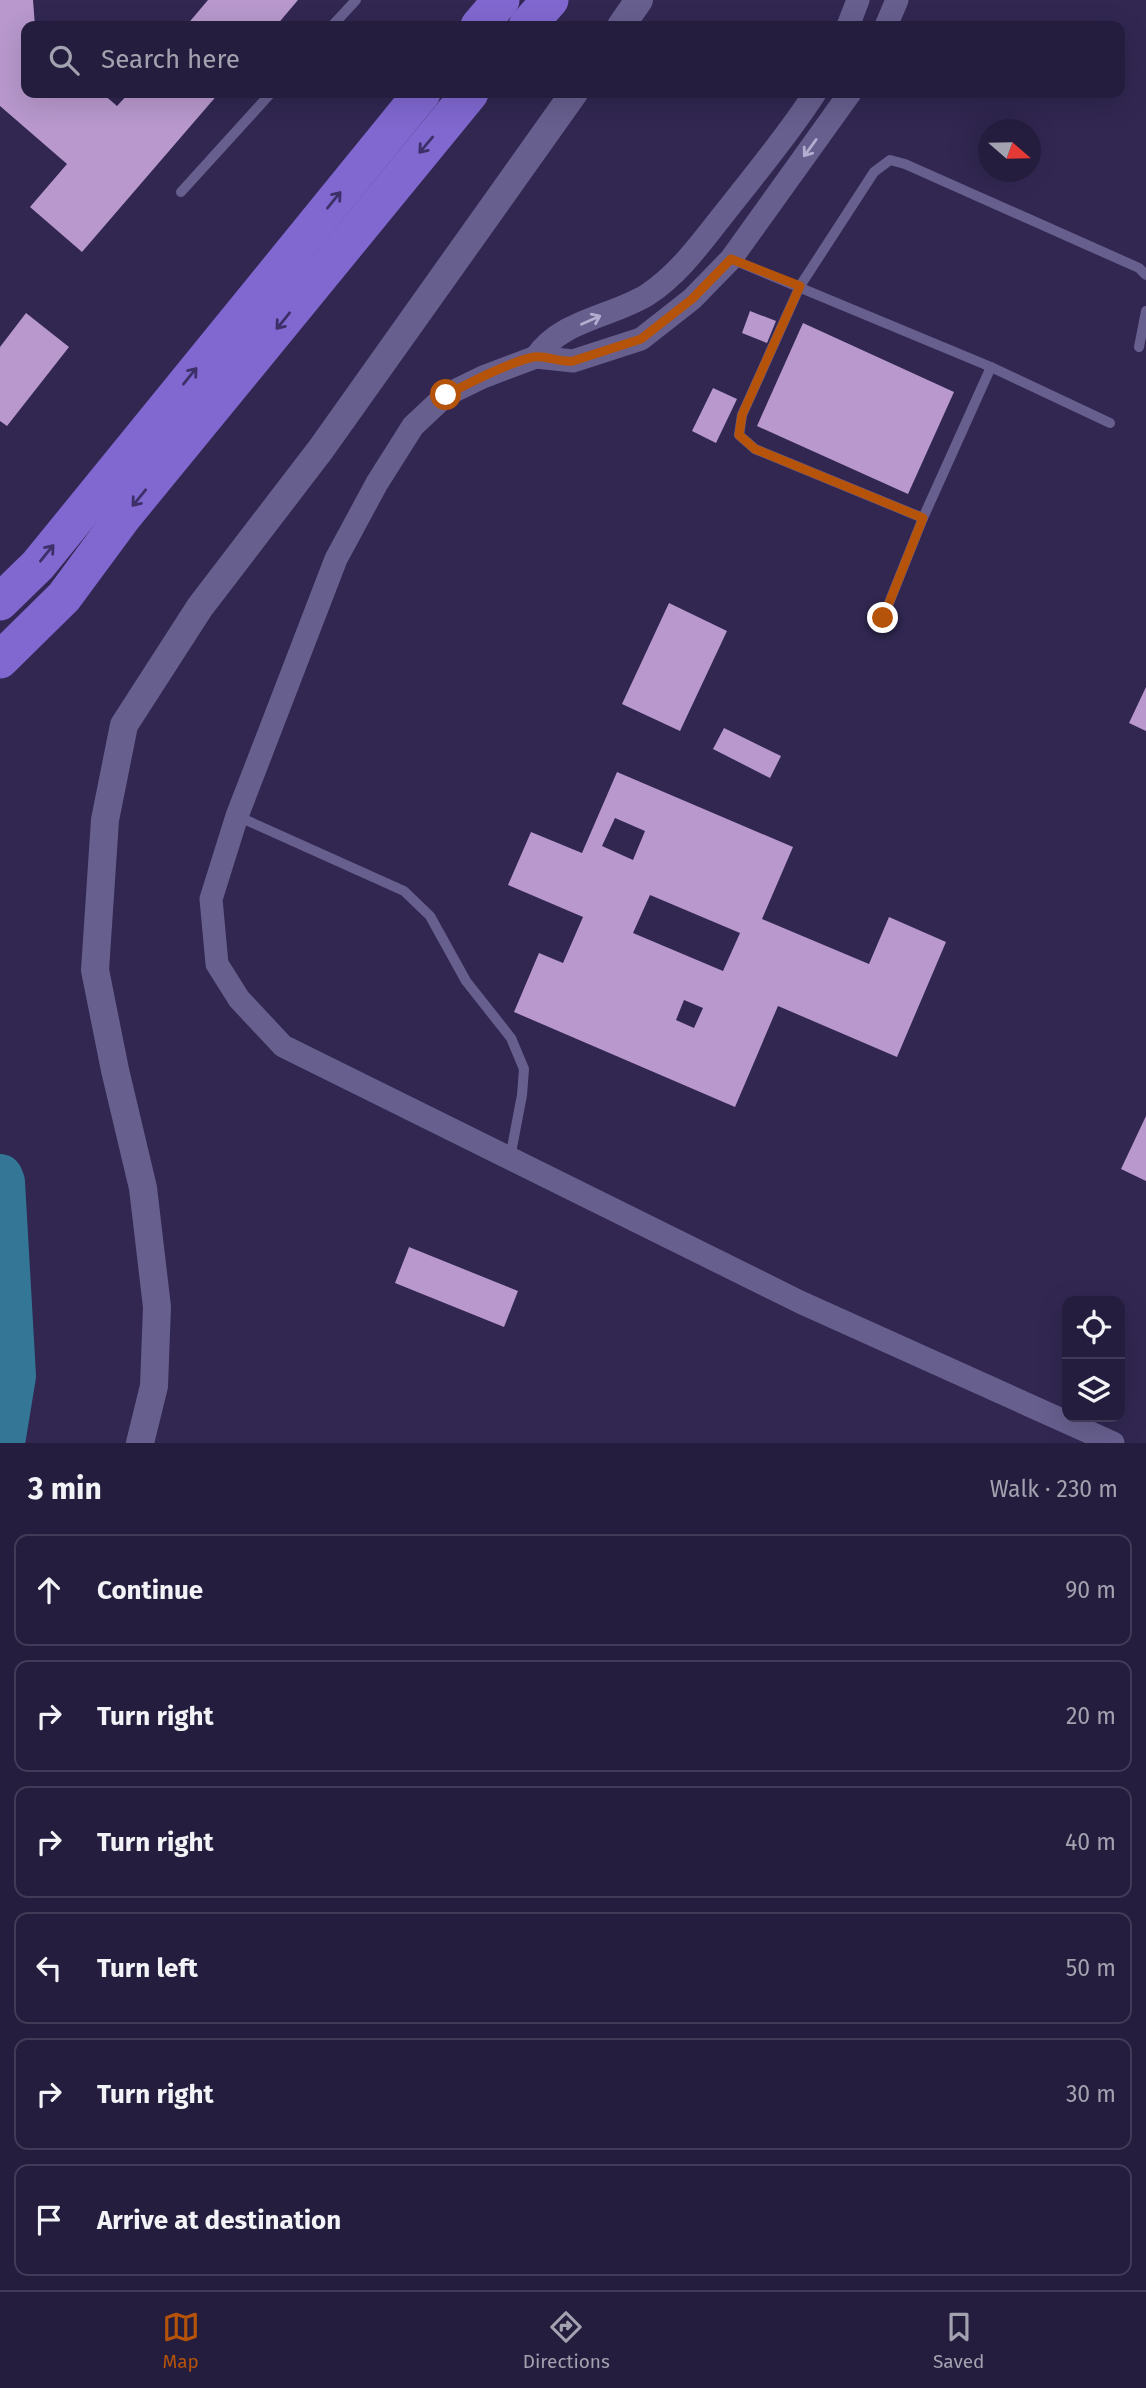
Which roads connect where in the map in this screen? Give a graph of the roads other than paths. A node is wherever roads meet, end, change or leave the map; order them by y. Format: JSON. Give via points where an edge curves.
{"nodes":[{"id":1,"x":356,"y":0,"type":"edge"},
{"id":2,"x":501,"y":0,"type":"edge"},
{"id":3,"x":550,"y":0,"type":"edge"},
{"id":4,"x":639,"y":0,"type":"edge"},
{"id":5,"x":858,"y":0,"type":"edge"},
{"id":6,"x":897,"y":0,"type":"edge"},
{"id":7,"x":337,"y":21,"type":"edge"},
{"id":8,"x":483,"y":21,"type":"edge"},
{"id":9,"x":531,"y":21,"type":"edge"},
{"id":10,"x":624,"y":21,"type":"edge"},
{"id":11,"x":850,"y":21,"type":"edge"},
{"id":12,"x":889,"y":21,"type":"edge"},
{"id":13,"x":266,"y":98,"type":"edge"},
{"id":14,"x":418,"y":98,"type":"edge"},
{"id":15,"x":466,"y":98,"type":"edge"},
{"id":16,"x":570,"y":98,"type":"edge"},
{"id":17,"x":812,"y":98,"type":"edge"},
{"id":18,"x":846,"y":98,"type":"edge"},
{"id":19,"x":181,"y":192,"type":"dead end"},
{"id":20,"x":731,"y":259,"type":"junction"},
{"id":21,"x":1146,"y":275,"type":"edge"},
{"id":22,"x":800,"y":286,"type":"junction"},
{"id":23,"x":1146,"y":311,"type":"edge"},
{"id":24,"x":1139,"y":347,"type":"dead end"},
{"id":25,"x":536,"y":357,"type":"junction"},
{"id":26,"x":991,"y":366,"type":"junction"},
{"id":27,"x":1110,"y":423,"type":"dead end"},
{"id":28,"x":923,"y":518,"type":"junction"},
{"id":29,"x":0,"y":602,"type":"edge"},
{"id":30,"x":883,"y":618,"type":"dead end"},
{"id":31,"x":0,"y":660,"type":"edge"},
{"id":32,"x":237,"y":816,"type":"junction"},
{"id":33,"x":510,"y":1158,"type":"junction"},
{"id":34,"x":140,"y":1443,"type":"edge"},
{"id":35,"x":1113,"y":1443,"type":"edge"}],
"edges":[{"from":1,"to":7,"type":"lane"},
{"from":2,"to":8,"type":"highway"},
{"from":3,"to":9,"type":"highway"},
{"from":4,"to":10,"type":"street"},
{"from":5,"to":11,"type":"street"},
{"from":6,"to":12,"type":"street"},
{"from":13,"to":19,"type":"lane"},
{"from":29,"to":14,"type":"highway","one_way":true,"via":[[38,565]]},
{"from":15,"to":31,"type":"highway","one_way":true,"via":[[123,517],[64,597]]},
{"from":16,"to":34,"type":"street","via":[[321,449],[200,607],[124,725],[105,820],[95,970],[143,1188],[157,1307],[154,1386]]},
{"from":25,"to":17,"type":"street","one_way":true,"via":[[557,335],[646,295],[681,268]]},
{"from":18,"to":20,"type":"street","one_way":true},
{"from":20,"to":22,"type":"lane"},
{"from":20,"to":25,"type":"street","via":[[692,299],[641,339],[573,361]]},
{"from":21,"to":22,"type":"lane","via":[[1139,268],[890,160],[874,172]]},
{"from":22,"to":26,"type":"lane"},
{"from":22,"to":28,"type":"lane","via":[[742,415],[739,435],[755,449]]},
{"from":23,"to":24,"type":"lane"},
{"from":25,"to":32,"type":"street","via":[[446,395],[413,426],[336,559]]},
{"from":26,"to":27,"type":"lane"},
{"from":26,"to":28,"type":"lane"},
{"from":28,"to":30,"type":"lane"},
{"from":32,"to":33,"type":"lane","via":[[404,891],[430,916],[466,981],[511,1038],[524,1069]]},
{"from":32,"to":33,"type":"street","via":[[211,899],[217,964],[239,999],[283,1046]]},
{"from":33,"to":35,"type":"street","via":[[800,1302]]}]}
